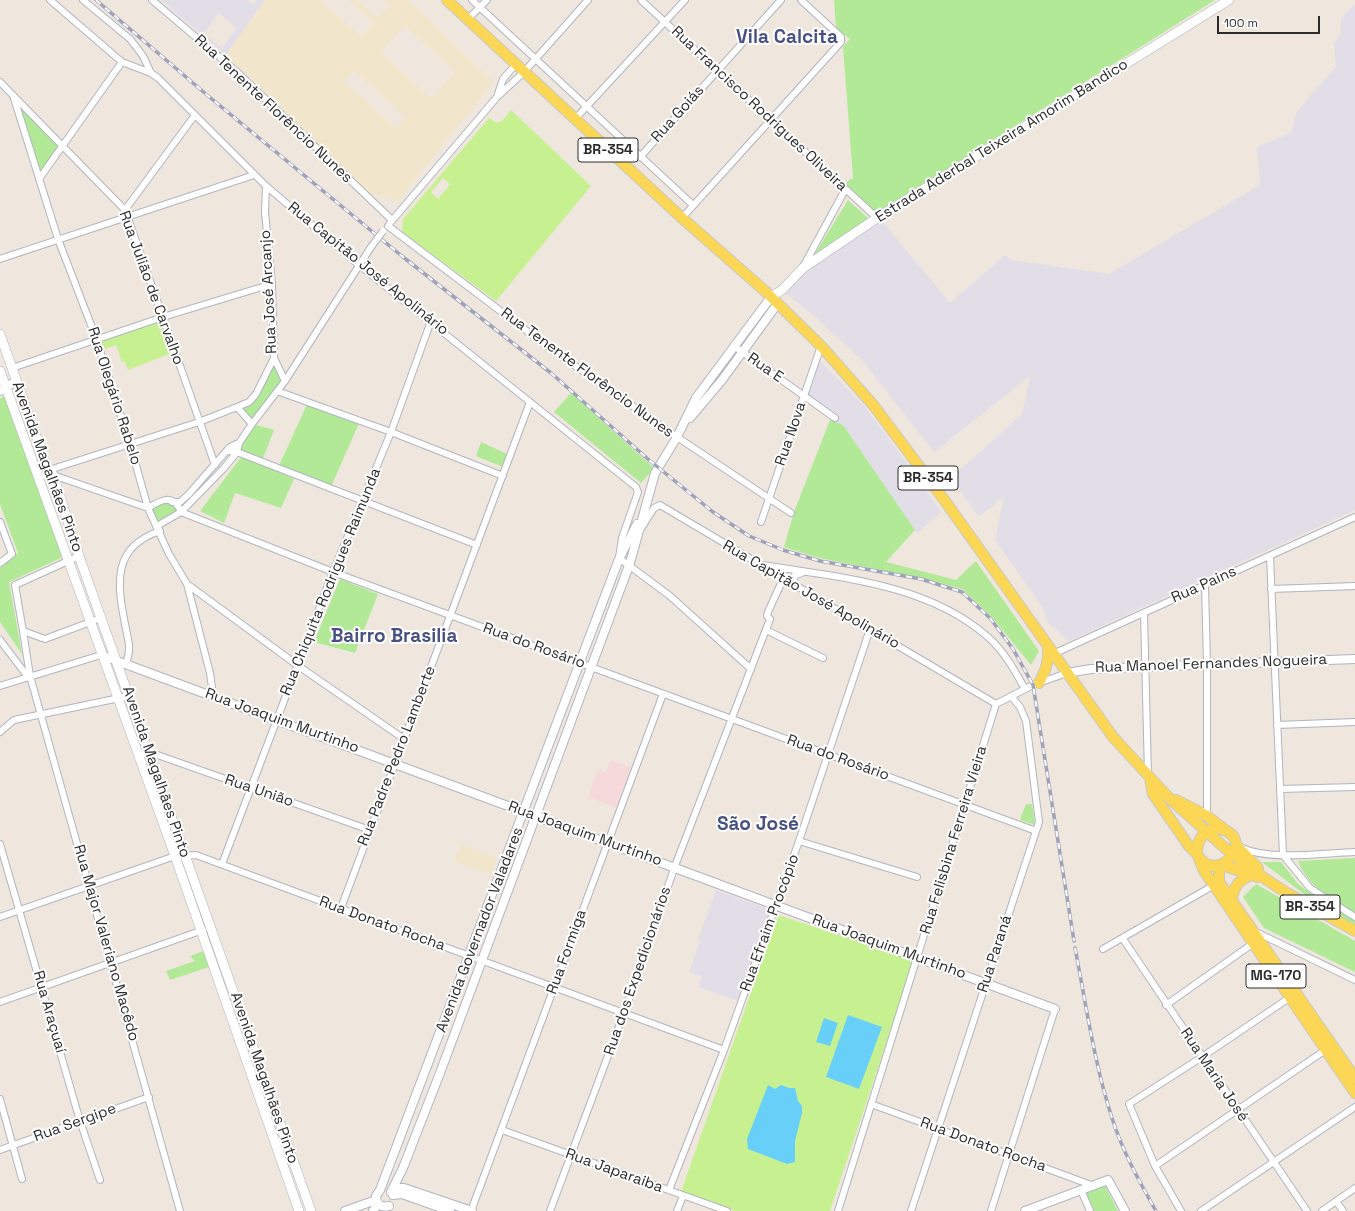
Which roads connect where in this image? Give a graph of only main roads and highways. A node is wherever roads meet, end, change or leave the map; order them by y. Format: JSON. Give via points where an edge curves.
{"nodes":[{"id":1,"x":447,"y":0,"type":"edge"},
{"id":2,"x":1229,"y":0,"type":"edge"},
{"id":3,"x":774,"y":300,"type":"junction"},
{"id":4,"x":0,"y":334,"type":"edge"},
{"id":5,"x":0,"y":374,"type":"edge"},
{"id":6,"x":3,"y":389,"type":"edge"},
{"id":7,"x":1051,"y":650,"type":"junction"},
{"id":8,"x":119,"y":670,"type":"junction"},
{"id":9,"x":108,"y":673,"type":"junction"},
{"id":10,"x":1039,"y":683,"type":"road end"},
{"id":11,"x":1149,"y":777,"type":"junction"},
{"id":12,"x":1168,"y":797,"type":"junction"},
{"id":13,"x":1224,"y":829,"type":"junction"},
{"id":14,"x":1206,"y":831,"type":"junction"},
{"id":15,"x":1236,"y":845,"type":"junction"},
{"id":16,"x":1234,"y":856,"type":"junction"},
{"id":17,"x":1198,"y":857,"type":"junction"},
{"id":18,"x":1220,"y":865,"type":"junction"},
{"id":19,"x":1251,"y":875,"type":"junction"},
{"id":20,"x":1266,"y":880,"type":"junction"},
{"id":21,"x":1217,"y":883,"type":"junction"},
{"id":22,"x":1232,"y":900,"type":"junction"},
{"id":23,"x":1355,"y":931,"type":"edge"},
{"id":24,"x":1256,"y":938,"type":"junction"},
{"id":25,"x":1329,"y":1047,"type":"junction"},
{"id":26,"x":1354,"y":1074,"type":"edge"},
{"id":27,"x":1355,"y":1093,"type":"edge"},
{"id":28,"x":271,"y":1098,"type":"junction"},
{"id":29,"x":261,"y":1101,"type":"junction"},
{"id":30,"x":299,"y":1211,"type":"edge"},
{"id":31,"x":311,"y":1211,"type":"edge"}],
"edges":[{"from":1,"to":3,"type":"main road","number":"BR-354"},
{"from":2,"to":3,"type":"main road","name":"Estrada Aderbal Teixeira Amorim Bandico","via":[[877,218],[803,268]]},
{"from":3,"to":7,"type":"main road","number":"BR-354","via":[[821,346],[874,406],[946,501]]},
{"from":4,"to":8,"type":"main road","name":"Avenida Magalhães Pinto","via":[[51,472]]},
{"from":5,"to":6,"type":"main road","name":"Avenida Magalhães Pinto"},
{"from":6,"to":9,"type":"main road","name":"Avenida Magalhães Pinto","via":[[37,475]]},
{"from":7,"to":10,"type":"main road","via":[[1047,668]]},
{"from":7,"to":11,"type":"main road","number":"BR-354","via":[[1113,737]]},
{"from":8,"to":9,"type":"main road"},
{"from":8,"to":28,"type":"main road","name":"Avenida Magalhães Pinto"},
{"from":9,"to":29,"type":"main road","name":"Avenida Magalhães Pinto"},
{"from":11,"to":12,"type":"main road","number":"BR-354"},
{"from":11,"to":17,"type":"main road","via":[[1153,794]]},
{"from":12,"to":13,"type":"main road","via":[[1207,816]]},
{"from":12,"to":14,"type":"main road","number":"BR-354"},
{"from":13,"to":14,"type":"main road","via":[[1214,828]]},
{"from":13,"to":15,"type":"main road","via":[[1230,832]]},
{"from":14,"to":16,"type":"main road","number":"BR-354"},
{"from":14,"to":17,"type":"main road","via":[[1200,837],[1197,846]]},
{"from":15,"to":16,"type":"main road"},
{"from":15,"to":20,"type":"main road","via":[[1255,864]]},
{"from":16,"to":18,"type":"main road","via":[[1229,862]]},
{"from":16,"to":20,"type":"main road","number":"BR-354"},
{"from":17,"to":18,"type":"main road","via":[[1206,863]]},
{"from":17,"to":21,"type":"main road","number":"MG-170","via":[[1204,871]]},
{"from":18,"to":19,"type":"main road"},
{"from":18,"to":21,"type":"main road"},
{"from":19,"to":20,"type":"main road"},
{"from":19,"to":22,"type":"main road","via":[[1234,887]]},
{"from":20,"to":23,"type":"main road","number":"BR-354"},
{"from":21,"to":22,"type":"main road","number":"MG-170"},
{"from":21,"to":24,"type":"main road","number":"MG-170"},
{"from":22,"to":24,"type":"main road","number":"MG-170"},
{"from":24,"to":25,"type":"main road","number":"MG-170"},
{"from":25,"to":26,"type":"main road","number":"MG-170"},
{"from":25,"to":27,"type":"main road","number":"MG-170"},
{"from":28,"to":29,"type":"main road"},
{"from":28,"to":31,"type":"main road","name":"Avenida Magalhães Pinto"},
{"from":29,"to":30,"type":"main road","name":"Avenida Magalhães Pinto"}]}
